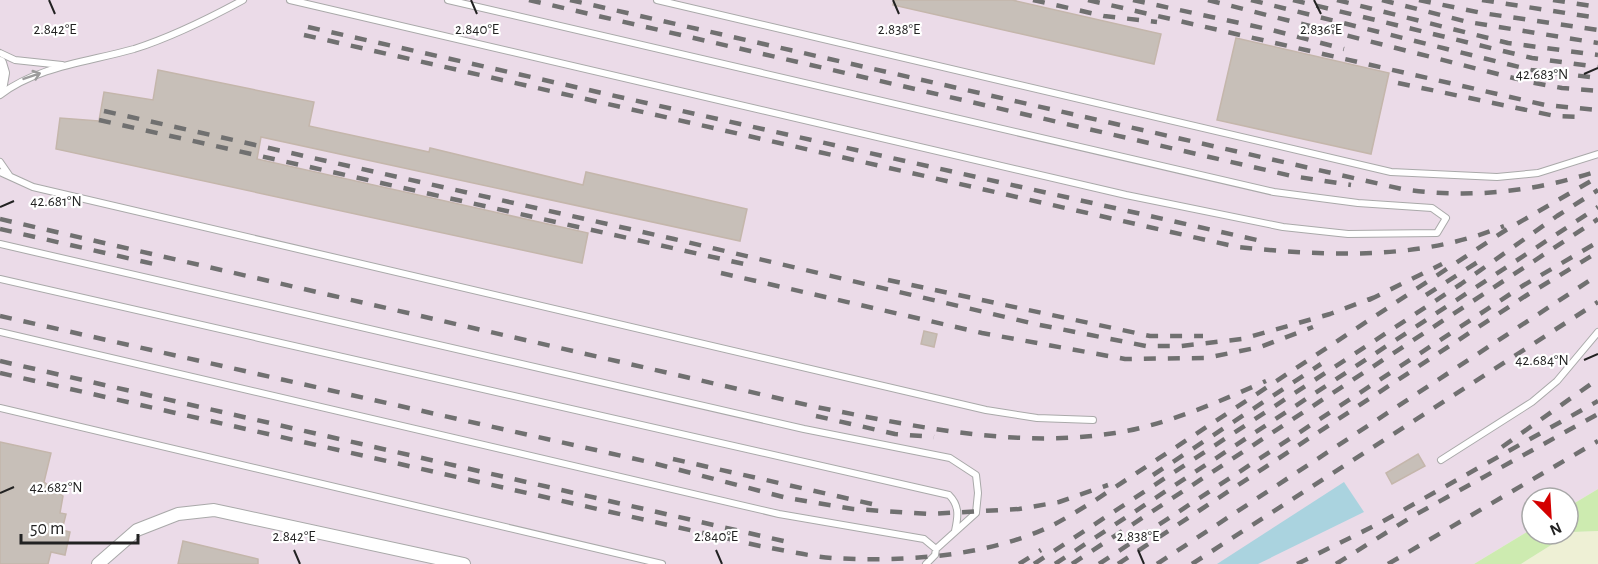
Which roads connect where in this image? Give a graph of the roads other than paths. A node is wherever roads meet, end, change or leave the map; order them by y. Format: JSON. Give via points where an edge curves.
{"nodes":[{"id":1,"x":243,"y":0,"type":"edge"},
{"id":2,"x":290,"y":0,"type":"edge"},
{"id":3,"x":448,"y":0,"type":"edge"},
{"id":4,"x":657,"y":0,"type":"edge"},
{"id":5,"x":0,"y":53,"type":"edge"},
{"id":6,"x":0,"y":63,"type":"edge"},
{"id":7,"x":68,"y":66,"type":"junction"},
{"id":8,"x":0,"y":90,"type":"edge"},
{"id":9,"x":0,"y":95,"type":"edge"},
{"id":10,"x":1598,"y":154,"type":"edge"},
{"id":11,"x":0,"y":162,"type":"edge"},
{"id":12,"x":0,"y":172,"type":"edge"},
{"id":13,"x":9,"y":175,"type":"junction"},
{"id":14,"x":0,"y":244,"type":"edge"},
{"id":15,"x":0,"y":279,"type":"edge"},
{"id":16,"x":0,"y":332,"type":"edge"},
{"id":17,"x":1598,"y":332,"type":"edge"},
{"id":18,"x":0,"y":408,"type":"edge"},
{"id":19,"x":1093,"y":420,"type":"dead end"},
{"id":20,"x":1441,"y":460,"type":"dead end"},
{"id":21,"x":955,"y":532,"type":"junction"},
{"id":22,"x":936,"y":549,"type":"junction"},
{"id":23,"x":98,"y":564,"type":"edge"},
{"id":24,"x":464,"y":564,"type":"edge"},
{"id":25,"x":662,"y":564,"type":"edge"},
{"id":26,"x":926,"y":564,"type":"edge"}],
"edges":[{"from":1,"to":7,"type":"lane","via":[[201,23],[135,48]]},
{"from":2,"to":3,"type":"lane","via":[[1126,195],[1282,227],[1348,234],[1437,233],[1446,218],[1432,208],[1274,192]]},
{"from":4,"to":10,"type":"lane","via":[[1391,172],[1497,177],[1538,173]]},
{"from":5,"to":7,"type":"lane","via":[[15,60]]},
{"from":6,"to":8,"type":"street"},
{"from":9,"to":7,"type":"lane","one_way":true,"via":[[19,81]]},
{"from":11,"to":13,"type":"lane"},
{"from":12,"to":13,"type":"lane"},
{"from":13,"to":19,"type":"lane","via":[[33,187],[986,410],[1037,418]]},
{"from":14,"to":21,"type":"lane","via":[[804,429],[950,458],[976,475],[978,493],[976,513]]},
{"from":15,"to":21,"type":"lane","via":[[949,495],[956,501],[958,513]]},
{"from":16,"to":22,"type":"lane","via":[[779,514],[924,539]]},
{"from":17,"to":20,"type":"lane","via":[[1557,381],[1532,402]]},
{"from":18,"to":25,"type":"lane"},
{"from":21,"to":22,"type":"lane"},
{"from":22,"to":26,"type":"lane"},
{"from":23,"to":24,"type":"street","via":[[137,530],[178,514],[214,510]]}]}
